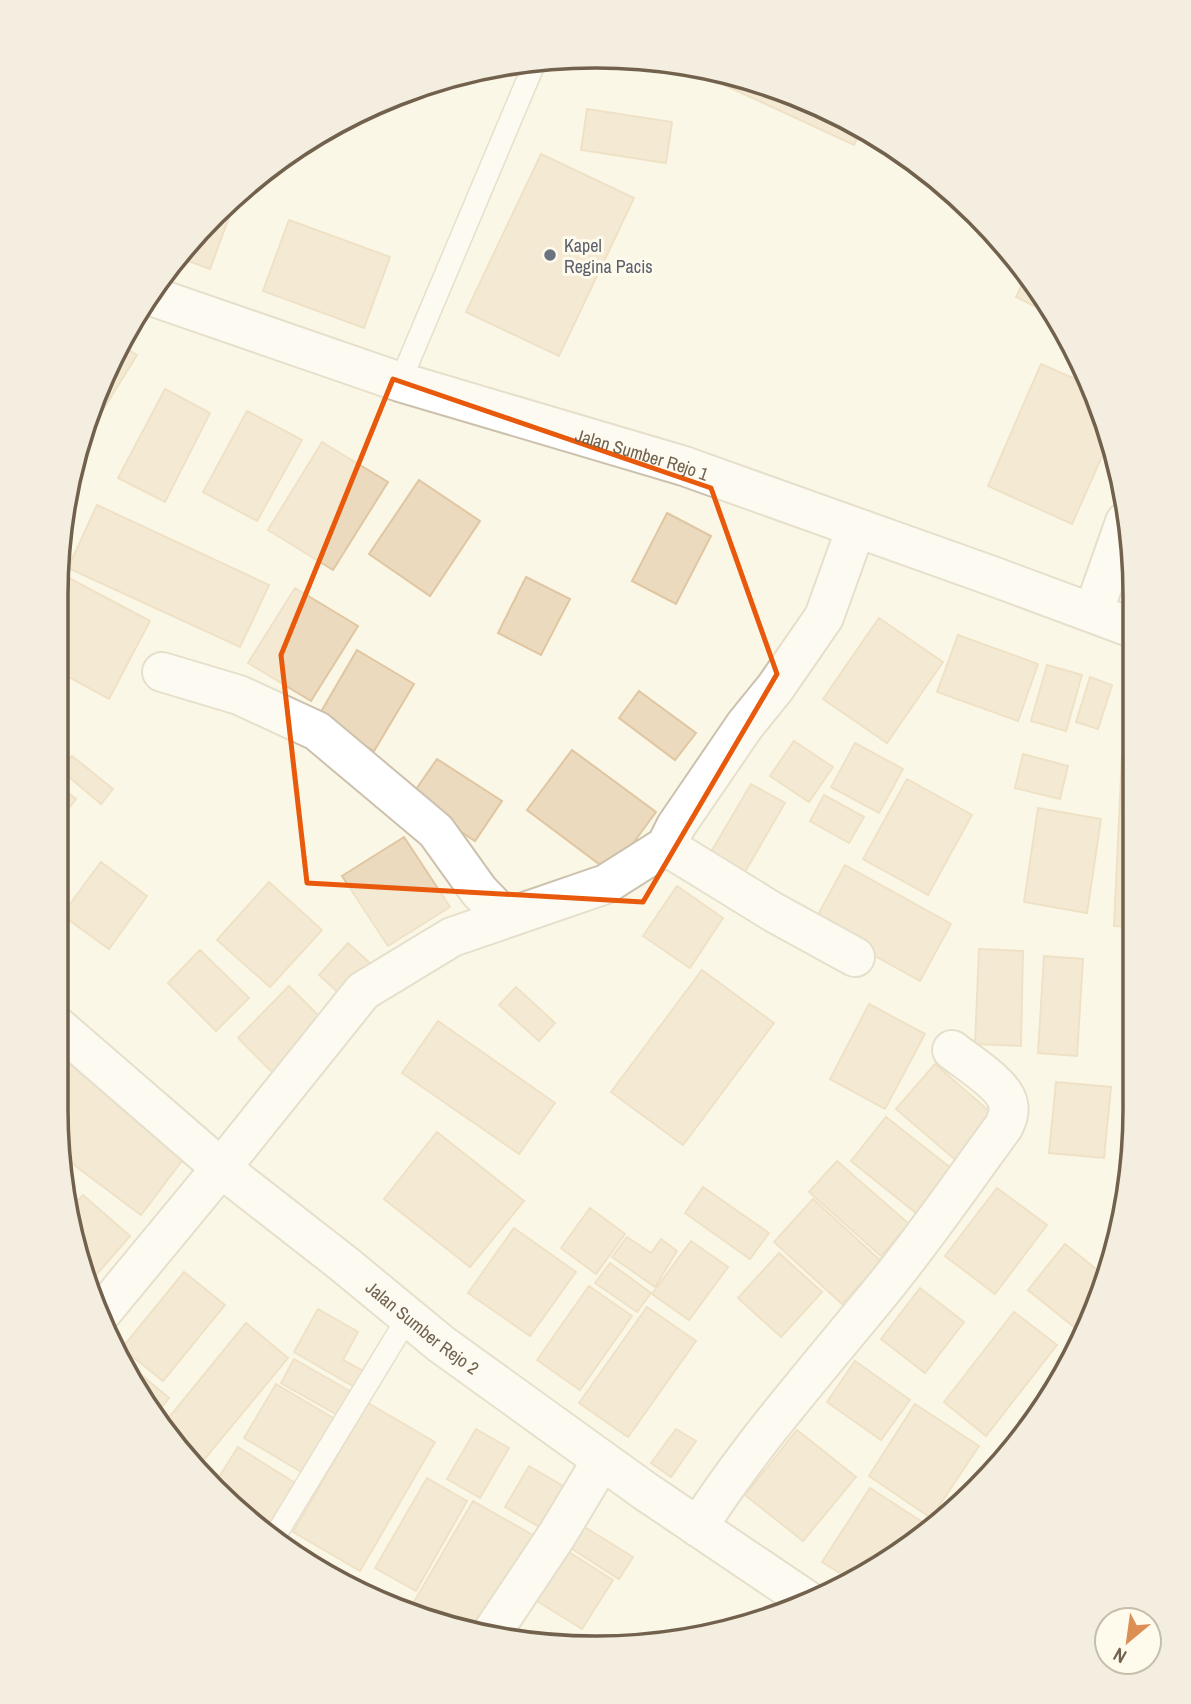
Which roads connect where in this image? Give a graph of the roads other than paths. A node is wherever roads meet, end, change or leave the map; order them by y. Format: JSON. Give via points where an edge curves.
{"nodes":[{"id":1,"x":531,"y":73,"type":"edge"},
{"id":2,"x":160,"y":299,"type":"edge"},
{"id":3,"x":400,"y":382,"type":"junction"},
{"id":4,"x":856,"y":528,"type":"junction"},
{"id":5,"x":1121,"y":550,"type":"edge"},
{"id":6,"x":1110,"y":620,"type":"edge"},
{"id":7,"x":162,"y":672,"type":"dead end"},
{"id":8,"x":666,"y":846,"type":"junction"},
{"id":9,"x":505,"y":918,"type":"junction"},
{"id":10,"x":855,"y":957,"type":"dead end"},
{"id":11,"x":68,"y":1036,"type":"edge"},
{"id":12,"x":952,"y":1051,"type":"dead end"},
{"id":13,"x":221,"y":1168,"type":"junction"},
{"id":14,"x":107,"y":1307,"type":"edge"},
{"id":15,"x":408,"y":1317,"type":"junction"},
{"id":16,"x":603,"y":1460,"type":"junction"},
{"id":17,"x":698,"y":1527,"type":"junction"},
{"id":18,"x":279,"y":1530,"type":"edge"},
{"id":19,"x":799,"y":1595,"type":"edge"},
{"id":20,"x":496,"y":1626,"type":"edge"}],
"edges":[{"from":1,"to":3,"type":"lane"},
{"from":2,"to":3,"type":"street","name":"Jalan Sumber Rejo 1"},
{"from":3,"to":4,"type":"street","name":"Jalan Sumber Rejo 1","via":[[684,466]]},
{"from":4,"to":6,"type":"street","name":"Jalan Sumber Rejo 1"},
{"from":4,"to":8,"type":"street","via":[[824,617],[745,725]]},
{"from":5,"to":6,"type":"street"},
{"from":7,"to":9,"type":"street","via":[[239,695],[317,732],[436,831],[479,891]]},
{"from":8,"to":9,"type":"street","via":[[606,884]]},
{"from":8,"to":10,"type":"street"},
{"from":9,"to":13,"type":"street","via":[[452,937],[363,991]]},
{"from":11,"to":13,"type":"street","name":"Jalan Sumber Rejo 2"},
{"from":12,"to":17,"type":"street","via":[[1002,1091],[1008,1103],[1004,1126]]},
{"from":13,"to":14,"type":"street"},
{"from":13,"to":15,"type":"street","name":"Jalan Sumber Rejo 2"},
{"from":15,"to":16,"type":"street","name":"Jalan Sumber Rejo 2"},
{"from":15,"to":18,"type":"lane"},
{"from":16,"to":17,"type":"street","name":"Jalan Sumber Rejo 2"},
{"from":16,"to":20,"type":"street"},
{"from":17,"to":19,"type":"street","name":"Jalan Sumber Rejo 2"}]}
